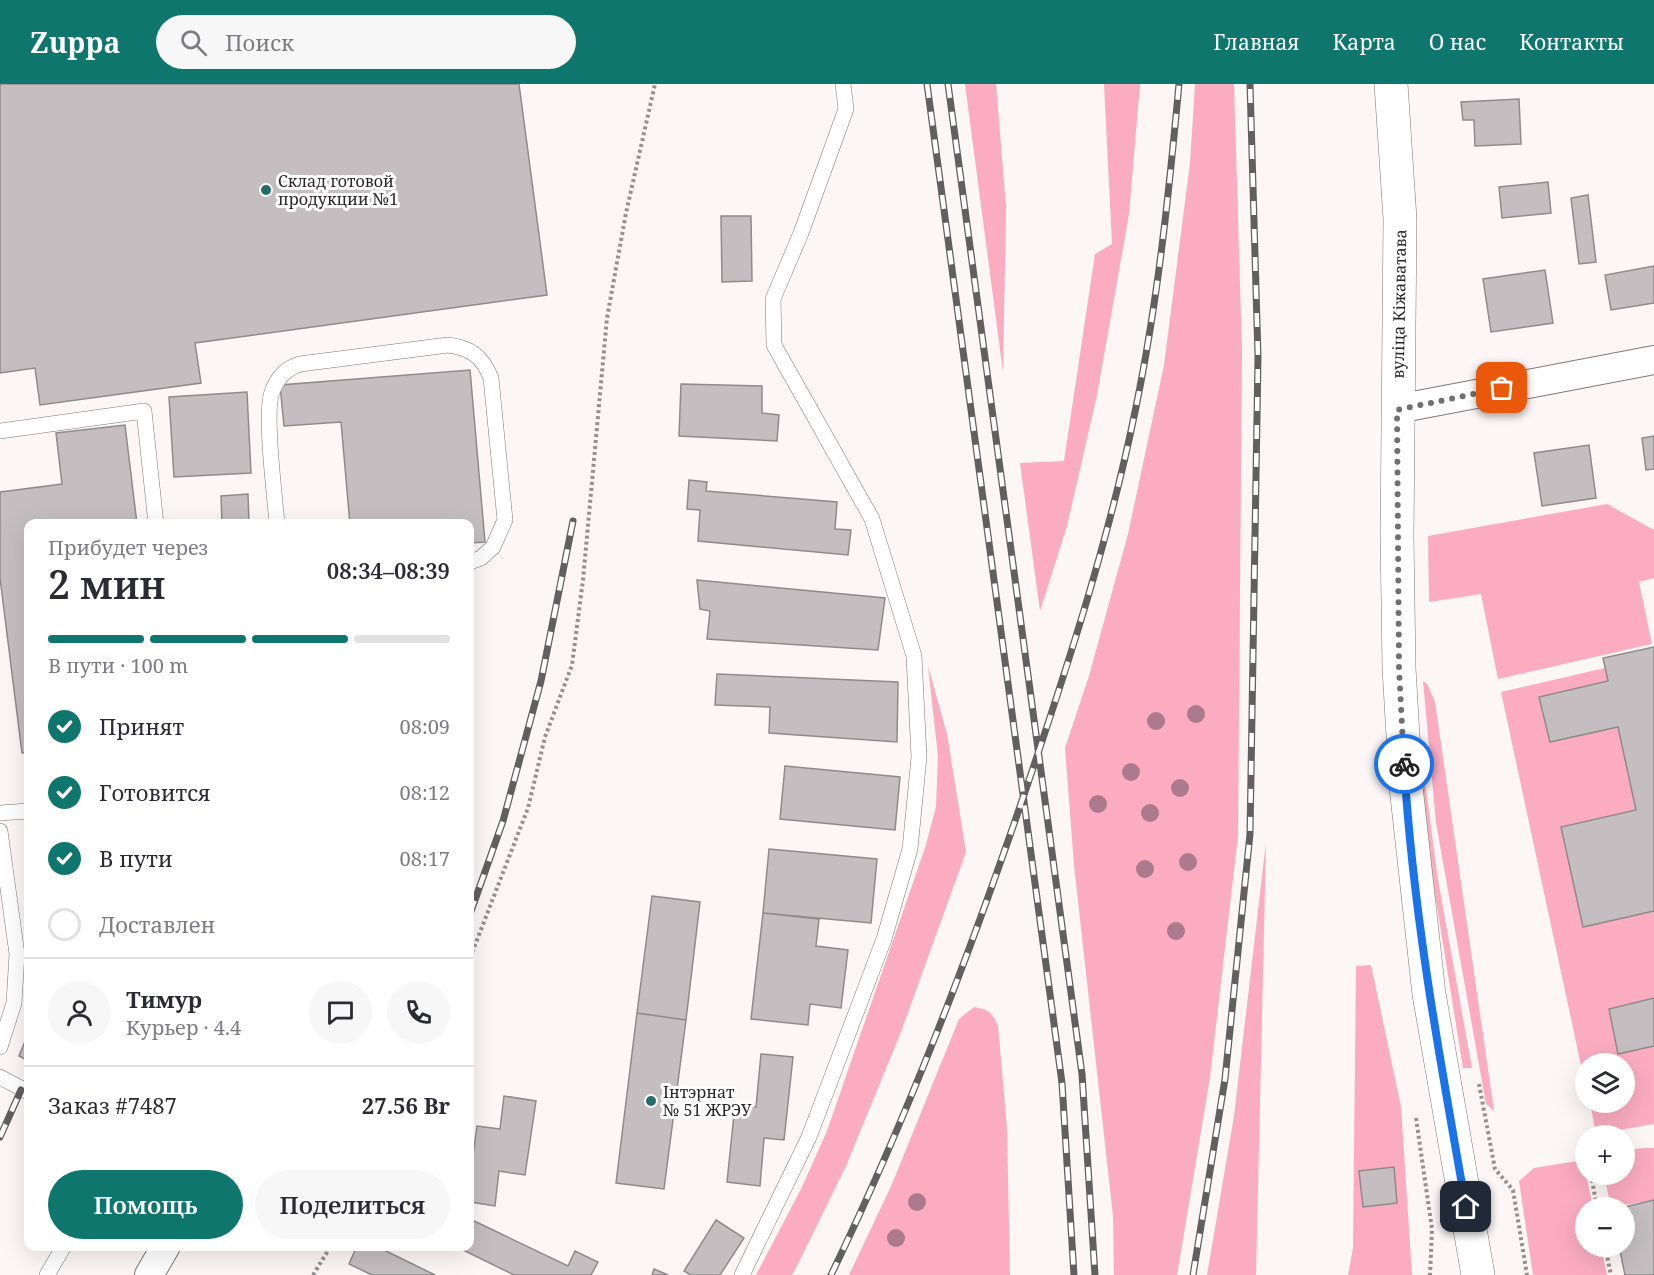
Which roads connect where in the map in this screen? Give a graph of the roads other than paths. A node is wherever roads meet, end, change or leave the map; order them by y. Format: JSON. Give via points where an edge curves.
{"nodes":[{"id":1,"x":843,"y":84,"type":"edge"},
{"id":2,"x":1391,"y":84,"type":"edge"},
{"id":3,"x":1654,"y":360,"type":"edge"},
{"id":4,"x":1397,"y":410,"type":"junction"},
{"id":5,"x":0,"y":431,"type":"edge"},
{"id":6,"x":155,"y":519,"type":"edge"},
{"id":7,"x":277,"y":519,"type":"edge"},
{"id":8,"x":474,"y":561,"type":"edge"},
{"id":9,"x":24,"y":811,"type":"edge"},
{"id":10,"x":0,"y":813,"type":"edge"},
{"id":11,"x":0,"y":831,"type":"edge"},
{"id":12,"x":0,"y":1047,"type":"edge"},
{"id":13,"x":0,"y":1077,"type":"edge"},
{"id":14,"x":24,"y":1090,"type":"edge"},
{"id":15,"x":61,"y":1251,"type":"edge"},
{"id":16,"x":163,"y":1251,"type":"edge"},
{"id":17,"x":47,"y":1275,"type":"edge"},
{"id":18,"x":149,"y":1275,"type":"edge"},
{"id":19,"x":742,"y":1275,"type":"edge"},
{"id":20,"x":1478,"y":1275,"type":"edge"}],
"edges":[{"from":1,"to":19,"type":"lane","via":[[846,109],[773,299],[774,345],[872,519],[914,656],[920,757],[910,849],[884,939],[809,1137]]},
{"from":2,"to":4,"type":"main road","name":"вуліца Кіжаватава","via":[[1400,219]]},
{"from":3,"to":4,"type":"street"},
{"from":4,"to":20,"type":"main road","name":"вуліца Кіжаватава","via":[[1399,668],[1411,848],[1429,994]]},
{"from":5,"to":6,"type":"lane","via":[[144,411]]},
{"from":7,"to":8,"type":"lane","via":[[269,405],[284,373],[300,364],[462,346],[485,363],[491,378],[506,509],[501,534],[493,547]]},
{"from":9,"to":10,"type":"lane"},
{"from":11,"to":12,"type":"lane","via":[[17,954],[14,1003]]},
{"from":13,"to":14,"type":"lane"},
{"from":15,"to":17,"type":"lane"},
{"from":16,"to":18,"type":"street"}]}
